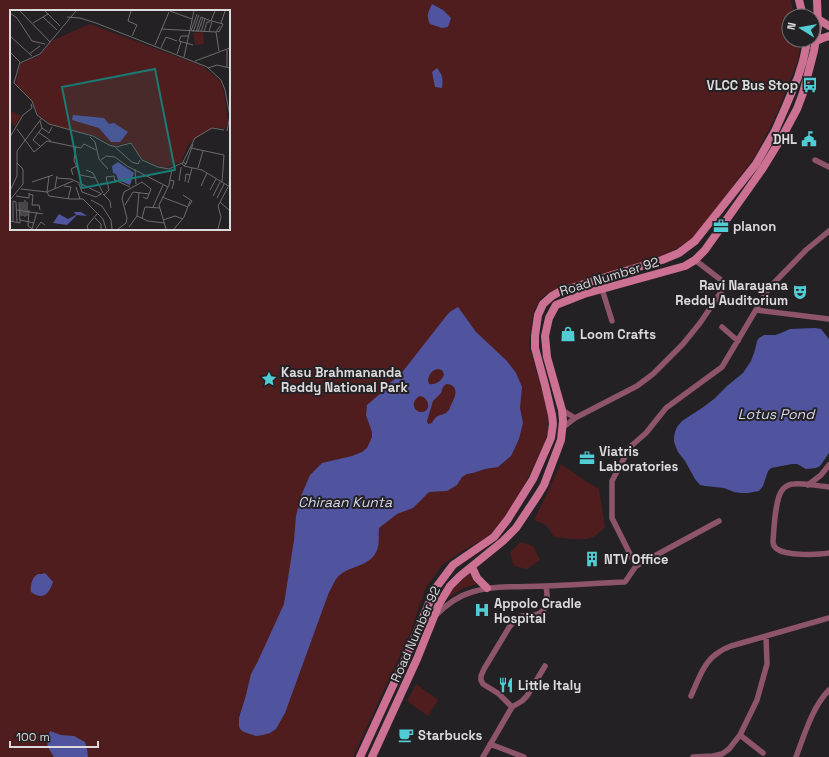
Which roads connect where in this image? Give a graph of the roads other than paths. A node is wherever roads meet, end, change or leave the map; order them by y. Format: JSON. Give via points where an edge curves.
{"nodes":[{"id":1,"x":806,"y":48,"type":"edge"},
{"id":2,"x":815,"y":48,"type":"edge"},
{"id":3,"x":793,"y":89,"type":"junction"},
{"id":4,"x":803,"y":93,"type":"junction"},
{"id":5,"x":815,"y":160,"type":"dead end"},
{"id":6,"x":829,"y":167,"type":"edge"},
{"id":7,"x":738,"y":187,"type":"junction"},
{"id":8,"x":746,"y":194,"type":"junction"},
{"id":9,"x":829,"y":231,"type":"edge"},
{"id":10,"x":695,"y":260,"type":"junction"},
{"id":11,"x":602,"y":289,"type":"junction"},
{"id":12,"x":756,"y":310,"type":"junction"},
{"id":13,"x":829,"y":319,"type":"edge"},
{"id":14,"x":612,"y":321,"type":"dead end"},
{"id":15,"x":722,"y":327,"type":"dead end"},
{"id":16,"x":738,"y":341,"type":"junction"},
{"id":17,"x":562,"y":410,"type":"junction"},
{"id":18,"x":575,"y":418,"type":"junction"},
{"id":19,"x":562,"y":428,"type":"junction"},
{"id":20,"x":829,"y":466,"type":"edge"},
{"id":21,"x":808,"y":485,"type":"junction"},
{"id":22,"x":829,"y":487,"type":"edge"},
{"id":23,"x":719,"y":521,"type":"dead end"},
{"id":24,"x":829,"y":552,"type":"edge"},
{"id":25,"x":636,"y":566,"type":"junction"},
{"id":26,"x":472,"y":567,"type":"junction"},
{"id":27,"x":546,"y":586,"type":"junction"},
{"id":28,"x":487,"y":588,"type":"junction"},
{"id":29,"x":434,"y":617,"type":"junction"},
{"id":30,"x":829,"y":618,"type":"edge"},
{"id":31,"x":766,"y":636,"type":"junction"},
{"id":32,"x":545,"y":666,"type":"dead end"},
{"id":33,"x":829,"y":690,"type":"edge"},
{"id":34,"x":691,"y":696,"type":"dead end"},
{"id":35,"x":512,"y":707,"type":"junction"},
{"id":36,"x":740,"y":735,"type":"junction"},
{"id":37,"x":490,"y":744,"type":"junction"},
{"id":38,"x":763,"y":753,"type":"dead end"},
{"id":39,"x":360,"y":757,"type":"edge"},
{"id":40,"x":372,"y":757,"type":"edge"},
{"id":41,"x":483,"y":757,"type":"edge"},
{"id":42,"x":524,"y":757,"type":"edge"},
{"id":43,"x":693,"y":757,"type":"edge"},
{"id":44,"x":796,"y":757,"type":"edge"}],
"edges":[{"from":1,"to":3,"type":"main road","name":"Road Number 92"},
{"from":2,"to":4,"type":"main road","name":"Road Number 92"},
{"from":3,"to":4,"type":"main road"},
{"from":3,"to":7,"type":"main road","name":"Road Number 92","via":[[775,131],[756,164]]},
{"from":4,"to":8,"type":"main road","name":"Road Number 92","via":[[782,138]]},
{"from":5,"to":6,"type":"street"},
{"from":7,"to":8,"type":"main road"},
{"from":7,"to":39,"type":"main road","name":"Road Number 92","via":[[695,241],[679,253],[559,292],[543,304],[538,315],[535,348],[552,415],[551,438],[533,479],[508,519],[494,537],[453,565],[435,589]]},
{"from":8,"to":10,"type":"main road","name":"Road Number 92"},
{"from":9,"to":12,"type":"street","via":[[806,250],[769,288]]},
{"from":10,"to":11,"type":"main road","name":"Road Number 92","via":[[685,266]]},
{"from":10,"to":18,"type":"street","via":[[721,280],[723,285],[700,322],[683,344],[653,374],[637,386]]},
{"from":11,"to":14,"type":"street"},
{"from":11,"to":17,"type":"main road","name":"Road Number 92","via":[[556,305],[549,318],[545,336],[547,357]]},
{"from":12,"to":13,"type":"street"},
{"from":12,"to":16,"type":"street"},
{"from":15,"to":16,"type":"street"},
{"from":16,"to":25,"type":"street","via":[[722,367],[666,408],[646,433],[630,447],[612,481],[612,518]]},
{"from":17,"to":18,"type":"street"},
{"from":17,"to":19,"type":"main road","name":"Road Number 92"},
{"from":18,"to":19,"type":"street"},
{"from":19,"to":26,"type":"main road","name":"Road Number 92","via":[[561,440],[538,495],[516,528]]},
{"from":20,"to":21,"type":"street"},
{"from":21,"to":22,"type":"street"},
{"from":21,"to":24,"type":"street","via":[[786,486],[780,493],[774,545],[782,552]]},
{"from":23,"to":25,"type":"street"},
{"from":25,"to":27,"type":"street","via":[[625,582]]},
{"from":26,"to":28,"type":"main road","via":[[476,578]]},
{"from":26,"to":29,"type":"main road","name":"Road Number 92","via":[[450,586]]},
{"from":27,"to":28,"type":"street"},
{"from":27,"to":35,"type":"street","via":[[548,596],[544,610],[536,615],[522,616],[510,626],[481,676],[483,684],[499,694]]},
{"from":28,"to":29,"type":"street","via":[[458,598],[444,606]]},
{"from":29,"to":40,"type":"main road","name":"Road Number 92"},
{"from":30,"to":31,"type":"street"},
{"from":31,"to":34,"type":"street","via":[[731,646],[714,656],[706,665]]},
{"from":31,"to":36,"type":"street","via":[[767,664],[757,700]]},
{"from":32,"to":35,"type":"street","via":[[527,696]]},
{"from":33,"to":44,"type":"street","via":[[820,700],[809,722]]},
{"from":35,"to":37,"type":"street"},
{"from":36,"to":38,"type":"street"},
{"from":36,"to":43,"type":"street","via":[[722,754]]},
{"from":37,"to":41,"type":"street"},
{"from":37,"to":42,"type":"street"}]}
